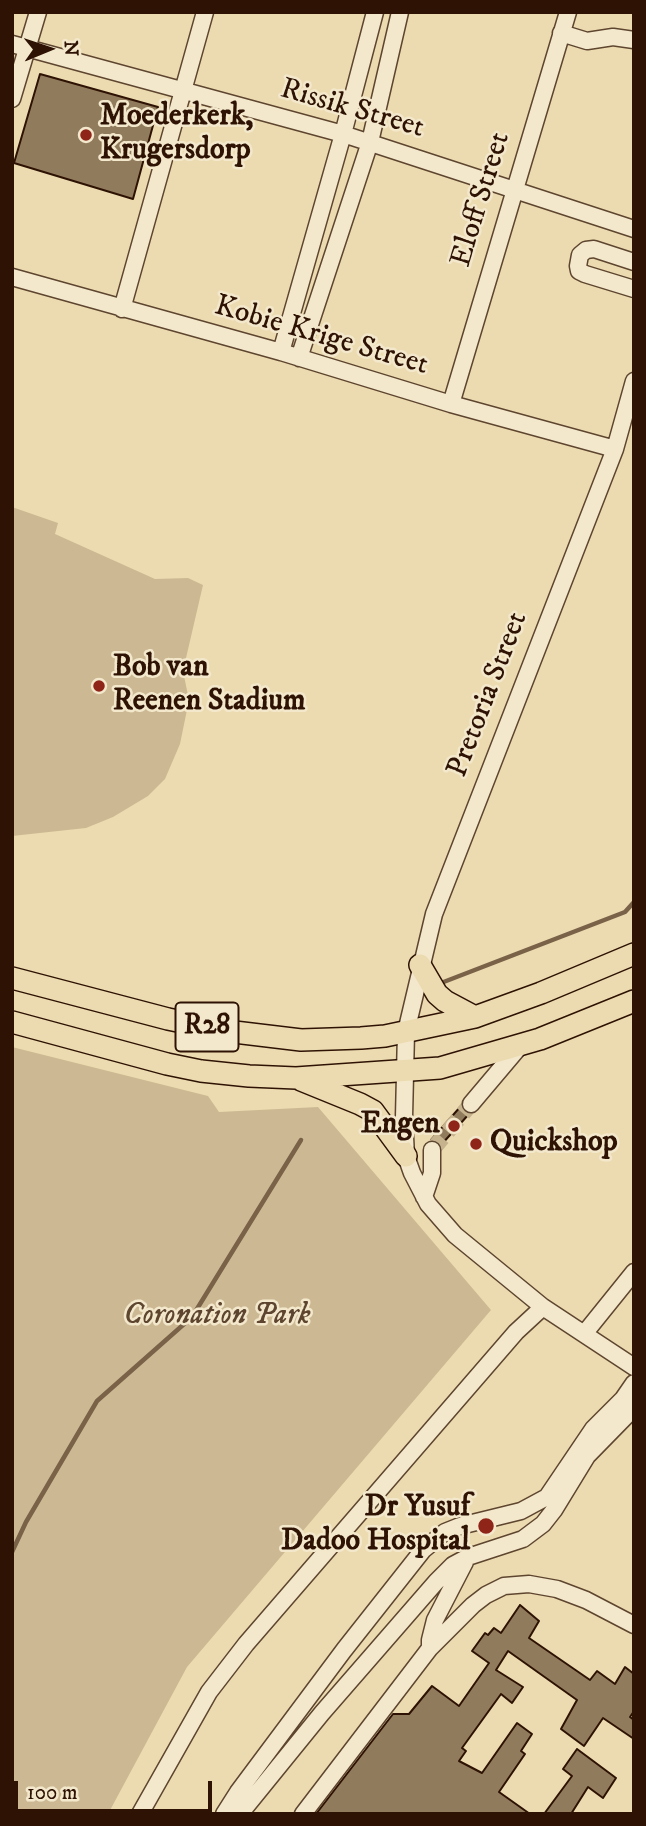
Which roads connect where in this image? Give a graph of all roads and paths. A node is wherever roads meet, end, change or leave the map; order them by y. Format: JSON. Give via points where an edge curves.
{"nodes":[{"id":1,"x":38,"y":12,"type":"edge"},
{"id":2,"x":205,"y":12,"type":"edge"},
{"id":3,"x":375,"y":12,"type":"edge"},
{"id":4,"x":400,"y":12,"type":"edge"},
{"id":5,"x":568,"y":12,"type":"edge"},
{"id":6,"x":561,"y":33,"type":"junction"},
{"id":7,"x":634,"y":40,"type":"edge"},
{"id":8,"x":19,"y":46,"type":"edge"},
{"id":9,"x":183,"y":92,"type":"junction"},
{"id":10,"x":12,"y":99,"type":"edge"},
{"id":11,"x":343,"y":134,"type":"junction"},
{"id":12,"x":370,"y":142,"type":"junction"},
{"id":13,"x":515,"y":189,"type":"junction"},
{"id":14,"x":634,"y":229,"type":"edge"},
{"id":15,"x":634,"y":262,"type":"edge"},
{"id":16,"x":12,"y":277,"type":"edge"},
{"id":17,"x":634,"y":289,"type":"edge"},
{"id":18,"x":122,"y":309,"type":"junction"},
{"id":19,"x":281,"y":352,"type":"junction"},
{"id":20,"x":299,"y":358,"type":"junction"},
{"id":21,"x":634,"y":381,"type":"edge"},
{"id":22,"x":451,"y":404,"type":"junction"},
{"id":23,"x":615,"y":449,"type":"junction"},
{"id":24,"x":634,"y":954,"type":"edge"},
{"id":25,"x":420,"y":965,"type":"junction"},
{"id":26,"x":12,"y":978,"type":"edge"},
{"id":27,"x":634,"y":1001,"type":"edge"},
{"id":28,"x":475,"y":1017,"type":"junction"},
{"id":29,"x":12,"y":1022,"type":"edge"},
{"id":30,"x":406,"y":1032,"type":"junction"},
{"id":31,"x":520,"y":1046,"type":"junction"},
{"id":32,"x":405,"y":1071,"type":"junction"},
{"id":33,"x":296,"y":1078,"type":"junction"},
{"id":34,"x":471,"y":1104,"type":"tunnel mouth"},
{"id":35,"x":432,"y":1150,"type":"tunnel mouth"},
{"id":36,"x":406,"y":1156,"type":"junction"},
{"id":37,"x":424,"y":1197,"type":"junction"},
{"id":38,"x":634,"y":1272,"type":"edge"},
{"id":39,"x":542,"y":1307,"type":"junction"},
{"id":40,"x":584,"y":1334,"type":"junction"},
{"id":41,"x":634,"y":1367,"type":"edge"},
{"id":42,"x":634,"y":1383,"type":"edge"},
{"id":43,"x":634,"y":1408,"type":"edge"},
{"id":44,"x":468,"y":1557,"type":"junction"},
{"id":45,"x":634,"y":1625,"type":"edge"},
{"id":46,"x":430,"y":1648,"type":"junction"},
{"id":47,"x":140,"y":1814,"type":"edge"},
{"id":48,"x":224,"y":1814,"type":"edge"},
{"id":49,"x":240,"y":1814,"type":"edge"},
{"id":50,"x":303,"y":1814,"type":"edge"}],
"edges":[{"from":1,"to":8,"type":"street"},
{"from":2,"to":9,"type":"street"},
{"from":3,"to":11,"type":"street"},
{"from":4,"to":12,"type":"street"},
{"from":5,"to":6,"type":"street","name":"Eloff Street"},
{"from":6,"to":7,"type":"street","via":[[587,41]]},
{"from":6,"to":13,"type":"street","name":"Eloff Street"},
{"from":8,"to":9,"type":"street","name":"Rissik Street"},
{"from":8,"to":10,"type":"street"},
{"from":9,"to":11,"type":"street","name":"Rissik Street"},
{"from":9,"to":18,"type":"street"},
{"from":11,"to":12,"type":"street","name":"Rissik Street"},
{"from":11,"to":19,"type":"street"},
{"from":12,"to":13,"type":"street","name":"Rissik Street"},
{"from":12,"to":20,"type":"street"},
{"from":13,"to":14,"type":"street","name":"Rissik Street"},
{"from":13,"to":22,"type":"street","name":"Eloff Street"},
{"from":15,"to":17,"type":"street","via":[[594,249],[580,255],[578,265],[585,274]]},
{"from":16,"to":18,"type":"street","name":"Kobie Krige Street"},
{"from":18,"to":19,"type":"street","name":"Kobie Krige Street"},
{"from":19,"to":20,"type":"street","name":"Kobie Krige Street"},
{"from":20,"to":22,"type":"street","name":"Kobie Krige Street"},
{"from":21,"to":23,"type":"street","name":"Pretoria Street"},
{"from":22,"to":23,"type":"street","name":"Kobie Krige Street"},
{"from":23,"to":25,"type":"street","name":"Pretoria Street","via":[[453,862]]},
{"from":24,"to":28,"type":"main road","number":"R28"},
{"from":25,"to":28,"type":"main road","via":[[437,994]]},
{"from":25,"to":30,"type":"street","name":"Pretoria Street"},
{"from":26,"to":30,"type":"main road","number":"R28","via":[[226,1031],[301,1040]]},
{"from":27,"to":31,"type":"main road","number":"R28"},
{"from":28,"to":30,"type":"main road","number":"R28"},
{"from":29,"to":33,"type":"main road","number":"R28","via":[[167,1064]]},
{"from":30,"to":32,"type":"street","name":"Pretoria Street"},
{"from":31,"to":32,"type":"main road","number":"R28","via":[[440,1068]]},
{"from":31,"to":34,"type":"street"},
{"from":32,"to":33,"type":"main road","number":"R28"},
{"from":32,"to":36,"type":"street","name":"Pretoria Street"},
{"from":33,"to":36,"type":"main road","via":[[373,1111]]},
{"from":35,"to":37,"type":"street","via":[[432,1173]]},
{"from":36,"to":37,"type":"street"},
{"from":37,"to":39,"type":"street","via":[[454,1235]]},
{"from":38,"to":40,"type":"street"},
{"from":39,"to":40,"type":"street"},
{"from":39,"to":47,"type":"street","via":[[246,1643],[209,1692]]},
{"from":40,"to":41,"type":"street"},
{"from":42,"to":48,"type":"street","via":[[593,1429],[547,1497],[521,1511],[445,1532],[423,1550]]},
{"from":43,"to":44,"type":"street","via":[[587,1456],[543,1524],[523,1539]]},
{"from":44,"to":46,"type":"street","via":[[435,1620]]},
{"from":44,"to":49,"type":"street","via":[[453,1565],[401,1619]]},
{"from":45,"to":46,"type":"street","via":[[557,1589],[504,1586],[472,1605]]},
{"from":46,"to":50,"type":"street"}]}
